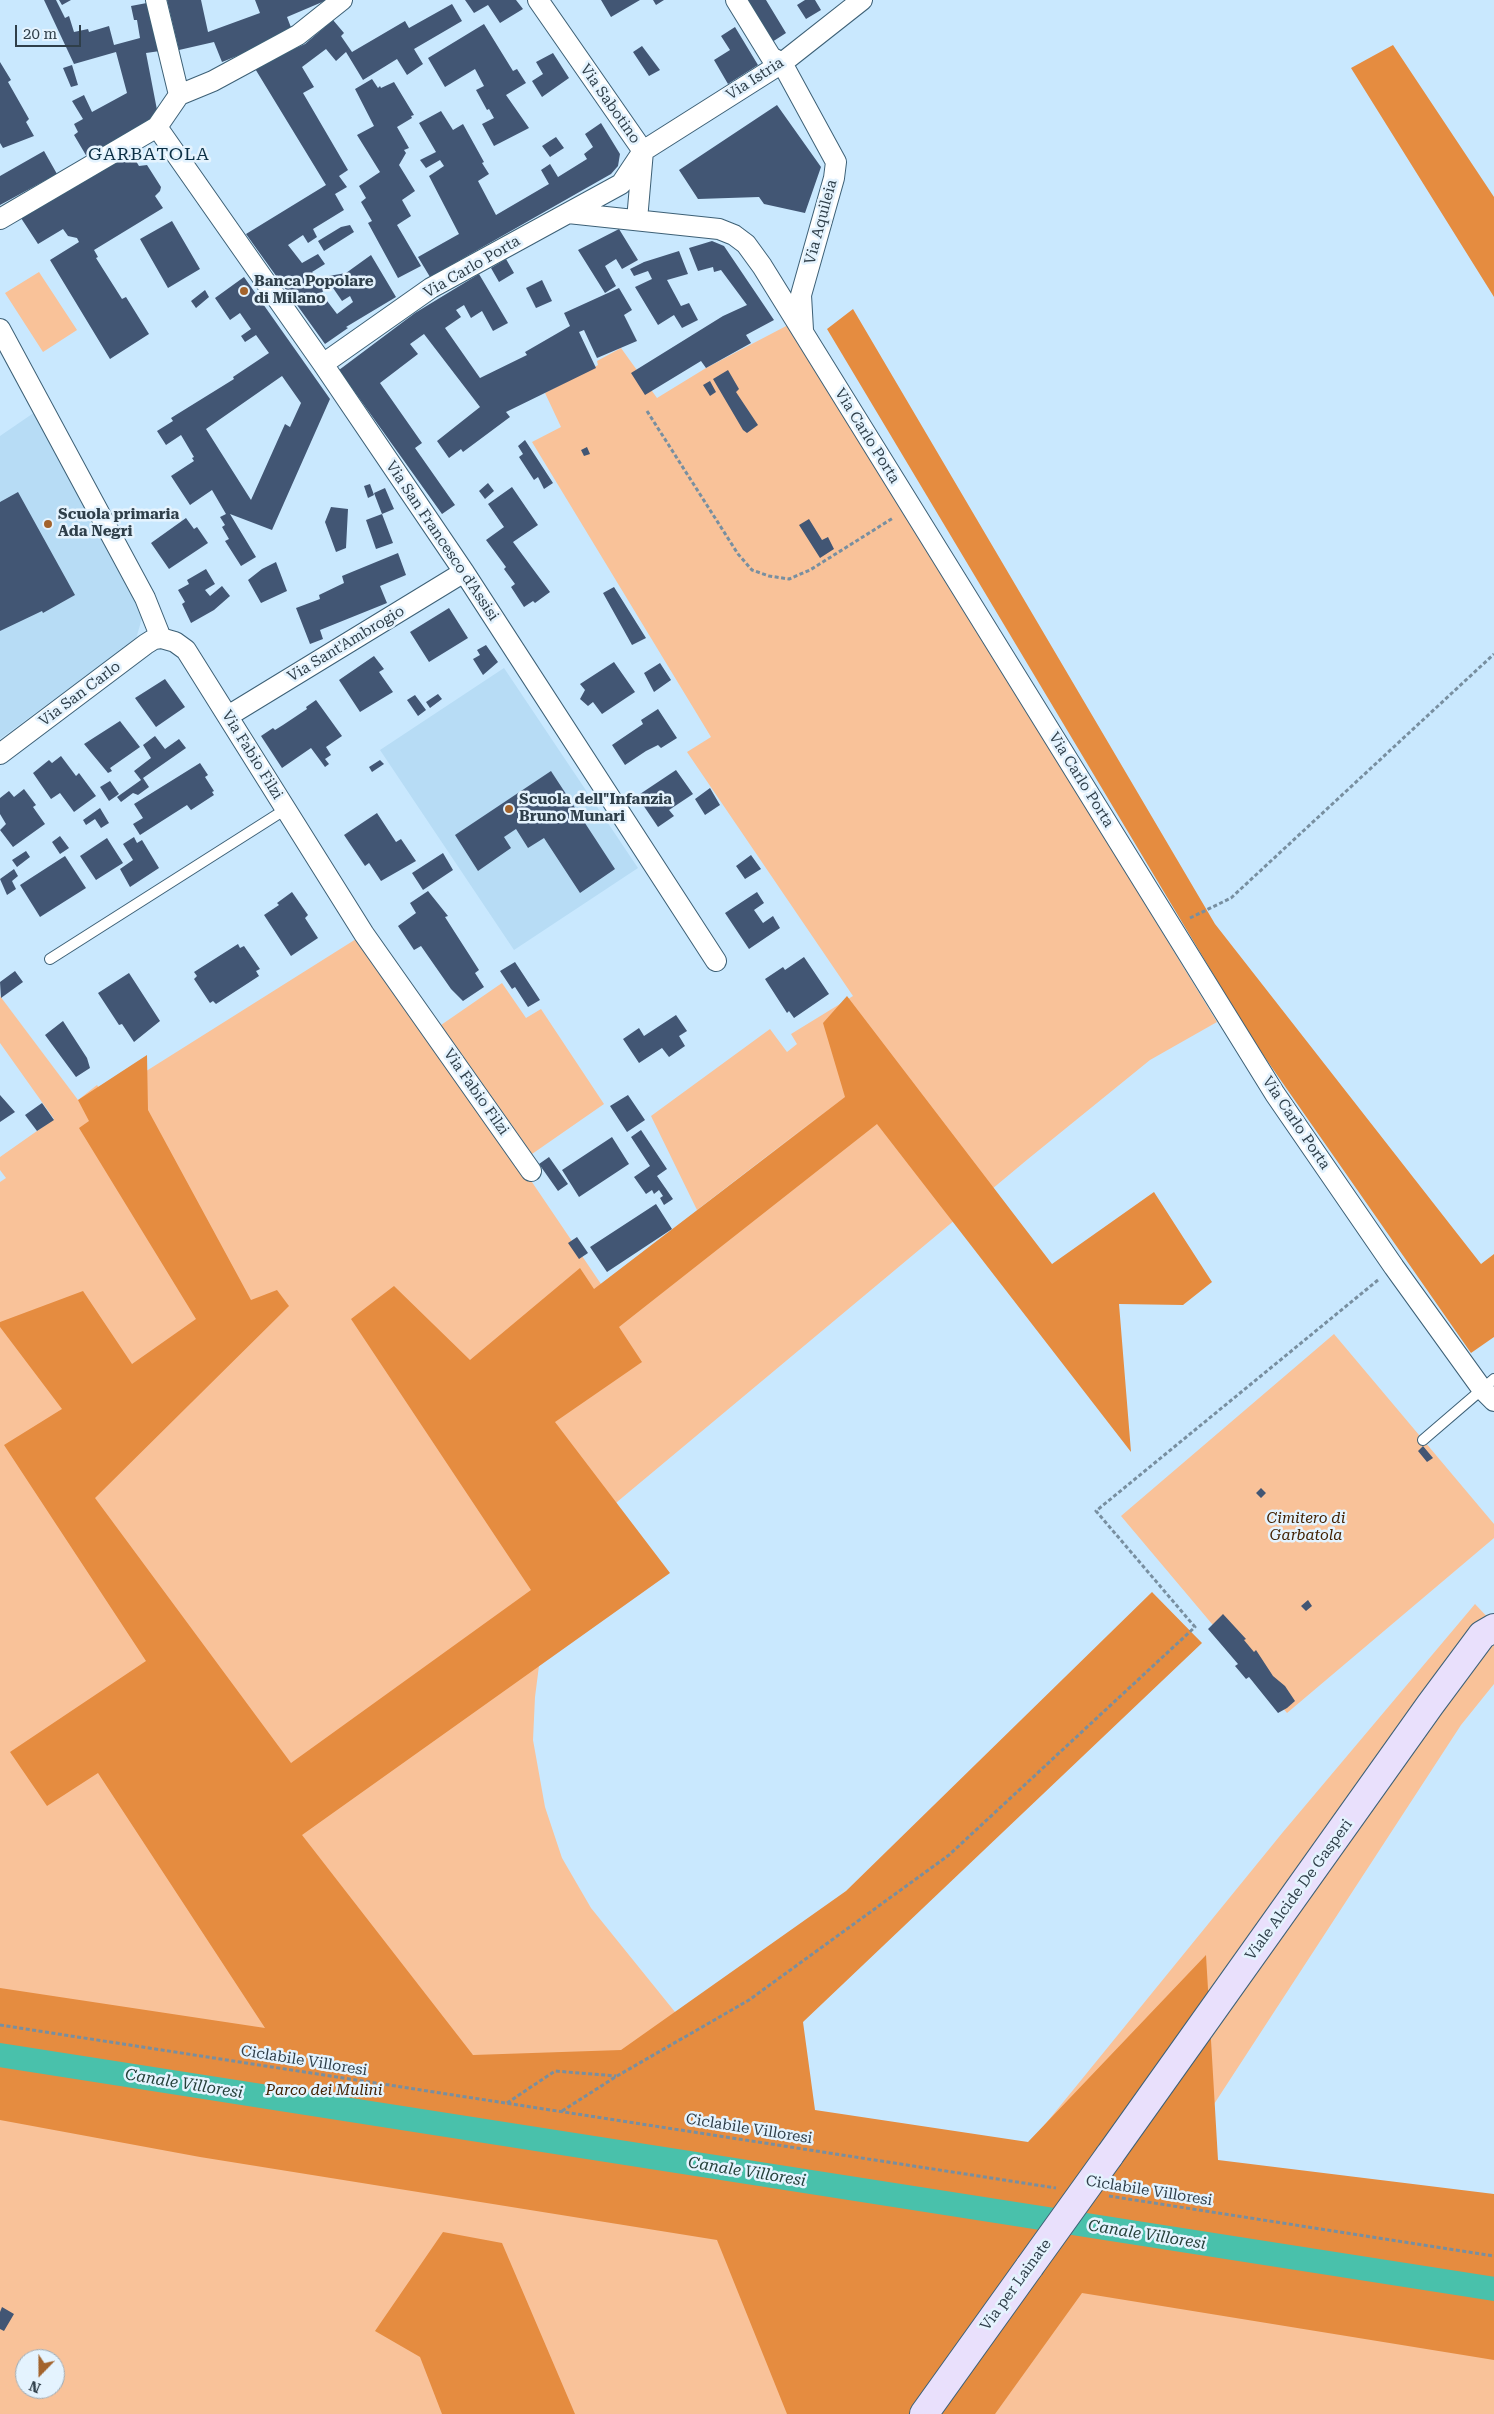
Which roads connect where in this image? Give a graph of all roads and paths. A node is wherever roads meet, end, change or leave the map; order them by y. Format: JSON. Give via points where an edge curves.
{"nodes":[{"id":1,"x":156,"y":0,"type":"edge"},
{"id":2,"x":342,"y":0,"type":"edge"},
{"id":3,"x":538,"y":0,"type":"edge"},
{"id":4,"x":736,"y":0,"type":"edge"},
{"id":5,"x":862,"y":0,"type":"edge"},
{"id":6,"x":782,"y":63,"type":"junction"},
{"id":7,"x":179,"y":95,"type":"junction"},
{"id":8,"x":157,"y":127,"type":"junction"},
{"id":9,"x":643,"y":151,"type":"junction"},
{"id":10,"x":568,"y":213,"type":"junction"},
{"id":11,"x":0,"y":219,"type":"edge"},
{"id":12,"x":637,"y":220,"type":"junction"},
{"id":13,"x":0,"y":329,"type":"edge"},
{"id":14,"x":804,"y":335,"type":"junction"},
{"id":15,"x":322,"y":364,"type":"junction"},
{"id":16,"x":647,"y":411,"type":"dead end"},
{"id":17,"x":911,"y":507,"type":"junction"},
{"id":18,"x":464,"y":572,"type":"junction"},
{"id":19,"x":161,"y":638,"type":"junction"},
{"id":20,"x":1494,"y":654,"type":"edge"},
{"id":21,"x":228,"y":716,"type":"junction"},
{"id":22,"x":0,"y":754,"type":"edge"},
{"id":23,"x":286,"y":809,"type":"junction"},
{"id":24,"x":1172,"y":927,"type":"junction"},
{"id":25,"x":50,"y":959,"type":"dead end"},
{"id":26,"x":716,"y":961,"type":"dead end"},
{"id":27,"x":531,"y":1171,"type":"dead end"},
{"id":28,"x":1394,"y":1267,"type":"junction"},
{"id":29,"x":1490,"y":1390,"type":"edge"},
{"id":30,"x":1423,"y":1440,"type":"dead end"},
{"id":31,"x":1490,"y":1625,"type":"edge"},
{"id":32,"x":0,"y":2025,"type":"edge"},
{"id":33,"x":616,"y":2076,"type":"junction"},
{"id":34,"x":507,"y":2103,"type":"junction"},
{"id":35,"x":561,"y":2111,"type":"junction"},
{"id":36,"x":1108,"y":2156,"type":"joint"},
{"id":37,"x":1061,"y":2189,"type":"dead end"},
{"id":38,"x":1100,"y":2195,"type":"dead end"},
{"id":39,"x":1494,"y":2256,"type":"edge"},
{"id":40,"x":924,"y":2414,"type":"edge"}],
"edges":[{"from":1,"to":7,"type":"street"},
{"from":2,"to":7,"type":"street","via":[[298,35],[213,81]]},
{"from":3,"to":9,"type":"street","name":"Via Sabotino"},
{"from":4,"to":6,"type":"street","name":"Via Aquileia","via":[[771,57]]},
{"from":5,"to":6,"type":"street","name":"Via Istria"},
{"from":6,"to":9,"type":"street","name":"Via Istria"},
{"from":6,"to":14,"type":"street","name":"Via Aquileia","via":[[836,162],[801,295]]},
{"from":7,"to":8,"type":"street"},
{"from":8,"to":11,"type":"street"},
{"from":8,"to":15,"type":"street","name":"Via San Francesco d'Assisi"},
{"from":9,"to":10,"type":"street","name":"Via Sabotino","via":[[621,184]]},
{"from":9,"to":12,"type":"street"},
{"from":10,"to":12,"type":"street","name":"Via Carlo Porta"},
{"from":10,"to":15,"type":"street","name":"Via Carlo Porta","via":[[432,288]]},
{"from":12,"to":14,"type":"street","name":"Via Carlo Porta","via":[[719,230],[734,235],[746,244],[762,266]]},
{"from":13,"to":19,"type":"street","via":[[145,598]]},
{"from":14,"to":17,"type":"street","name":"Via Carlo Porta"},
{"from":15,"to":18,"type":"street","name":"Via San Francesco d'Assisi"},
{"from":16,"to":17,"type":"path","via":[[738,554],[752,570],[789,579],[810,570]]},
{"from":17,"to":24,"type":"street","name":"Via Carlo Porta"},
{"from":18,"to":21,"type":"street","name":"Via Sant'Ambrogio"},
{"from":18,"to":26,"type":"street","name":"Via San Francesco d'Assisi"},
{"from":19,"to":21,"type":"street","name":"Via Fabio Filzi","via":[[186,650]]},
{"from":19,"to":22,"type":"street","name":"Via San Carlo","via":[[146,644]]},
{"from":20,"to":24,"type":"path","via":[[1231,898]]},
{"from":21,"to":23,"type":"street","name":"Via Fabio Filzi"},
{"from":23,"to":25,"type":"lane"},
{"from":23,"to":27,"type":"street","name":"Via Fabio Filzi","via":[[364,934]]},
{"from":24,"to":28,"type":"street","name":"Via Carlo Porta","via":[[1275,1094]]},
{"from":28,"to":29,"type":"street","name":"Via Carlo Porta"},
{"from":28,"to":33,"type":"path","via":[[1096,1511],[1195,1627],[949,1855],[749,2000]]},
{"from":29,"to":30,"type":"lane"},
{"from":31,"to":36,"type":"street","name":"Viale Alcide De Gasperi"},
{"from":32,"to":34,"type":"path","name":"Ciclabile Villoresi"},
{"from":33,"to":34,"type":"path","via":[[555,2071]]},
{"from":33,"to":35,"type":"path"},
{"from":34,"to":35,"type":"path","name":"Ciclabile Villoresi"},
{"from":35,"to":37,"type":"path","name":"Ciclabile Villoresi"},
{"from":36,"to":40,"type":"street","name":"Via per Lainate","bridge":true},
{"from":38,"to":39,"type":"path","name":"Ciclabile Villoresi"}]}
